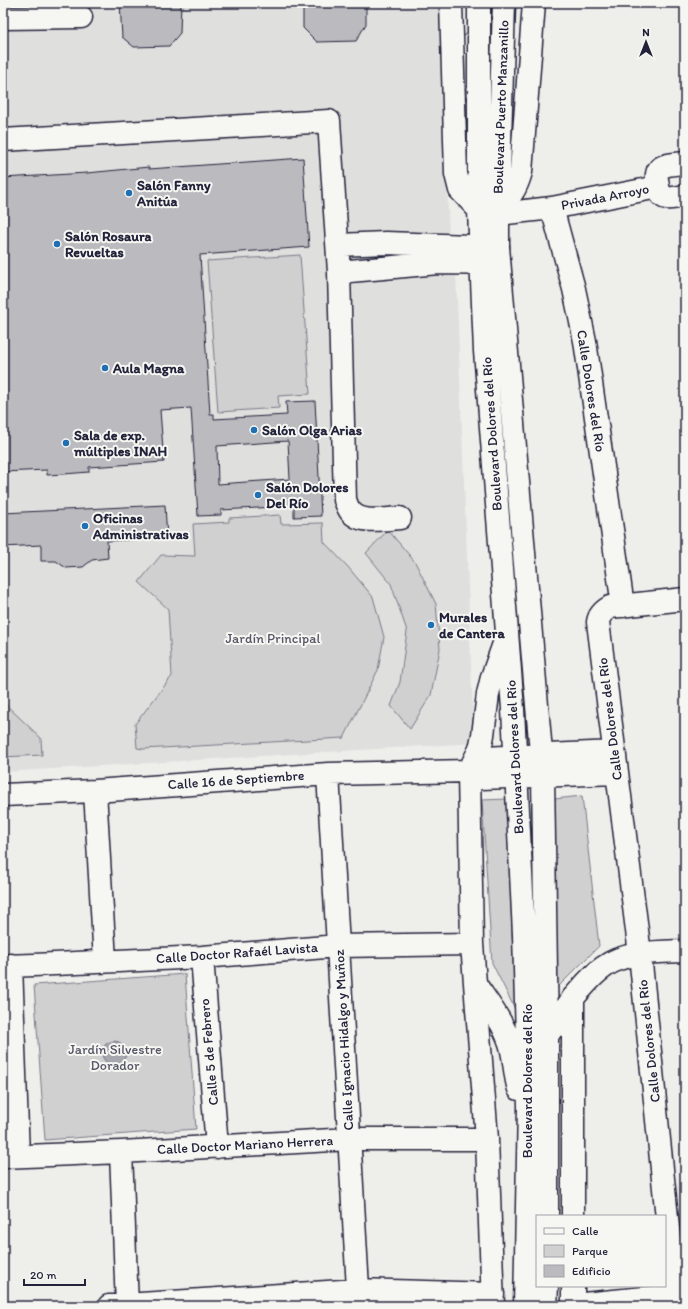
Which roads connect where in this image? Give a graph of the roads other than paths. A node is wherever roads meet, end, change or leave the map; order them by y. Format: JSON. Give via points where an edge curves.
{"nodes":[{"id":1,"x":451,"y":3,"type":"edge"},
{"id":2,"x":479,"y":3,"type":"edge"},
{"id":3,"x":504,"y":3,"type":"edge"},
{"id":4,"x":534,"y":3,"type":"edge"},
{"id":5,"x":81,"y":17,"type":"dead end"},
{"id":6,"x":3,"y":18,"type":"edge"},
{"id":7,"x":3,"y":140,"type":"edge"},
{"id":8,"x":685,"y":163,"type":"edge"},
{"id":9,"x":658,"y":187,"type":"junction"},
{"id":10,"x":685,"y":196,"type":"edge"},
{"id":11,"x":552,"y":208,"type":"junction"},
{"id":12,"x":492,"y":211,"type":"junction"},
{"id":13,"x":338,"y":245,"type":"junction"},
{"id":14,"x":490,"y":256,"type":"junction"},
{"id":15,"x":339,"y":272,"type":"junction"},
{"id":16,"x":400,"y":518,"type":"dead end"},
{"id":17,"x":685,"y":599,"type":"edge"},
{"id":18,"x":623,"y":606,"type":"junction"},
{"id":19,"x":507,"y":634,"type":"junction"},
{"id":20,"x":541,"y":755,"type":"junction"},
{"id":21,"x":615,"y":763,"type":"junction"},
{"id":22,"x":516,"y":766,"type":"junction"},
{"id":23,"x":469,"y":771,"type":"junction"},
{"id":24,"x":328,"y":774,"type":"junction"},
{"id":25,"x":543,"y":776,"type":"junction"},
{"id":26,"x":95,"y":791,"type":"junction"},
{"id":27,"x":3,"y":795,"type":"edge"},
{"id":28,"x":472,"y":944,"type":"junction"},
{"id":29,"x":338,"y":946,"type":"junction"},
{"id":30,"x":685,"y":951,"type":"edge"},
{"id":31,"x":640,"y":954,"type":"junction"},
{"id":32,"x":202,"y":957,"type":"junction"},
{"id":33,"x":105,"y":961,"type":"junction"},
{"id":34,"x":7,"y":965,"type":"edge"},
{"id":35,"x":476,"y":985,"type":"junction"},
{"id":36,"x":574,"y":998,"type":"junction"},
{"id":37,"x":547,"y":1036,"type":"junction"},
{"id":38,"x":529,"y":1107,"type":"junction"},
{"id":39,"x":350,"y":1139,"type":"junction"},
{"id":40,"x":487,"y":1139,"type":"junction"},
{"id":41,"x":217,"y":1147,"type":"junction"},
{"id":42,"x":121,"y":1152,"type":"junction"},
{"id":43,"x":10,"y":1157,"type":"edge"},
{"id":44,"x":547,"y":1215,"type":"edge"},
{"id":45,"x":573,"y":1215,"type":"edge"},
{"id":46,"x":546,"y":1287,"type":"edge"},
{"id":47,"x":359,"y":1298,"type":"edge"},
{"id":48,"x":679,"y":1298,"type":"edge"},
{"id":49,"x":573,"y":1299,"type":"edge"},
{"id":50,"x":493,"y":1300,"type":"edge"},
{"id":51,"x":121,"y":1306,"type":"edge"},
{"id":52,"x":525,"y":1306,"type":"edge"},
{"id":53,"x":546,"y":1306,"type":"edge"}],
"edges":[{"from":1,"to":12,"type":"street","via":[[456,174],[460,190]]},
{"from":2,"to":12,"type":"street","name":"Boulevard Puerto Manzanillo"},
{"from":3,"to":12,"type":"street","name":"Boulevard Puerto Manzanillo"},
{"from":4,"to":12,"type":"street","via":[[521,172],[512,196]]},
{"from":5,"to":6,"type":"street"},
{"from":7,"to":13,"type":"street","via":[[329,122]]},
{"from":8,"to":9,"type":"street","name":"Privada Arroyo","via":[[661,168],[657,175]]},
{"from":9,"to":10,"type":"street","name":"Privada Arroyo","via":[[663,197]]},
{"from":9,"to":11,"type":"street","name":"Privada Arroyo"},
{"from":11,"to":12,"type":"street"},
{"from":11,"to":18,"type":"street","name":"Calle Dolores del Río","via":[[585,342]]},
{"from":12,"to":14,"type":"street","name":"Boulevard Dolores del Río"},
{"from":13,"to":14,"type":"street","via":[[386,243]]},
{"from":13,"to":15,"type":"street"},
{"from":14,"to":15,"type":"street"},
{"from":14,"to":19,"type":"street","name":"Boulevard Dolores del Río","via":[[485,350]]},
{"from":14,"to":20,"type":"street","name":"Boulevard Dolores del Río"},
{"from":15,"to":16,"type":"street","via":[[346,500],[349,510],[364,520]]},
{"from":17,"to":18,"type":"street"},
{"from":18,"to":21,"type":"street","name":"Calle Dolores del Río","via":[[610,607],[603,611],[598,622]]},
{"from":19,"to":22,"type":"street","name":"Boulevard Dolores del Río"},
{"from":19,"to":23,"type":"street","via":[[488,694],[480,749]]},
{"from":20,"to":21,"type":"street"},
{"from":20,"to":22,"type":"street"},
{"from":20,"to":25,"type":"street","name":"Boulevard Dolores del Río"},
{"from":21,"to":25,"type":"street"},
{"from":21,"to":31,"type":"street","name":"Calle Dolores del Río"},
{"from":22,"to":23,"type":"street","via":[[484,758]]},
{"from":22,"to":25,"type":"street"},
{"from":22,"to":38,"type":"street","name":"Boulevard Dolores del Río","via":[[525,942]]},
{"from":23,"to":24,"type":"street","name":"Calle 16 de Septiembre"},
{"from":23,"to":28,"type":"street"},
{"from":24,"to":26,"type":"street","name":"Calle 16 de Septiembre"},
{"from":24,"to":29,"type":"street","name":"Calle Ignacio Hidalgo y Muñoz"},
{"from":25,"to":37,"type":"street","name":"Boulevard Dolores del Río"},
{"from":26,"to":27,"type":"street","name":"Calle 16 de Septiembre"},
{"from":26,"to":33,"type":"street"},
{"from":28,"to":29,"type":"street","name":"Calle Doctor Rafaél Lavista"},
{"from":28,"to":35,"type":"street"},
{"from":29,"to":32,"type":"street","name":"Calle Doctor Rafaél Lavista"},
{"from":29,"to":39,"type":"street","name":"Calle Ignacio Hidalgo y Muñoz"},
{"from":30,"to":31,"type":"street"},
{"from":31,"to":36,"type":"street","via":[[629,955],[605,966]]},
{"from":31,"to":48,"type":"street","name":"Calle Dolores del Río"},
{"from":32,"to":33,"type":"street","name":"Calle Doctor Rafaél Lavista"},
{"from":32,"to":41,"type":"street","name":"Calle 5 de Febrero"},
{"from":33,"to":34,"type":"street","name":"Calle Doctor Rafaél Lavista"},
{"from":34,"to":43,"type":"street"},
{"from":35,"to":38,"type":"street","via":[[511,1044],[517,1082]]},
{"from":35,"to":40,"type":"street"},
{"from":36,"to":37,"type":"street"},
{"from":36,"to":45,"type":"street"},
{"from":37,"to":44,"type":"street","name":"Boulevard Dolores del Río"},
{"from":38,"to":52,"type":"street","name":"Boulevard Dolores del Río"},
{"from":39,"to":40,"type":"street","name":"Calle Doctor Mariano Herrera"},
{"from":39,"to":41,"type":"street","name":"Calle Doctor Mariano Herrera"},
{"from":39,"to":47,"type":"street","name":"Calle Ignacio Hidalgo y Muñoz"},
{"from":40,"to":50,"type":"street"},
{"from":41,"to":42,"type":"street","name":"Calle Doctor Mariano Herrera"},
{"from":42,"to":43,"type":"street","name":"Calle Doctor Mariano Herrera"},
{"from":42,"to":51,"type":"street"},
{"from":46,"to":53,"type":"street"},
{"from":47,"to":50,"type":"street"},
{"from":47,"to":51,"type":"street"},
{"from":48,"to":49,"type":"street"}]}
